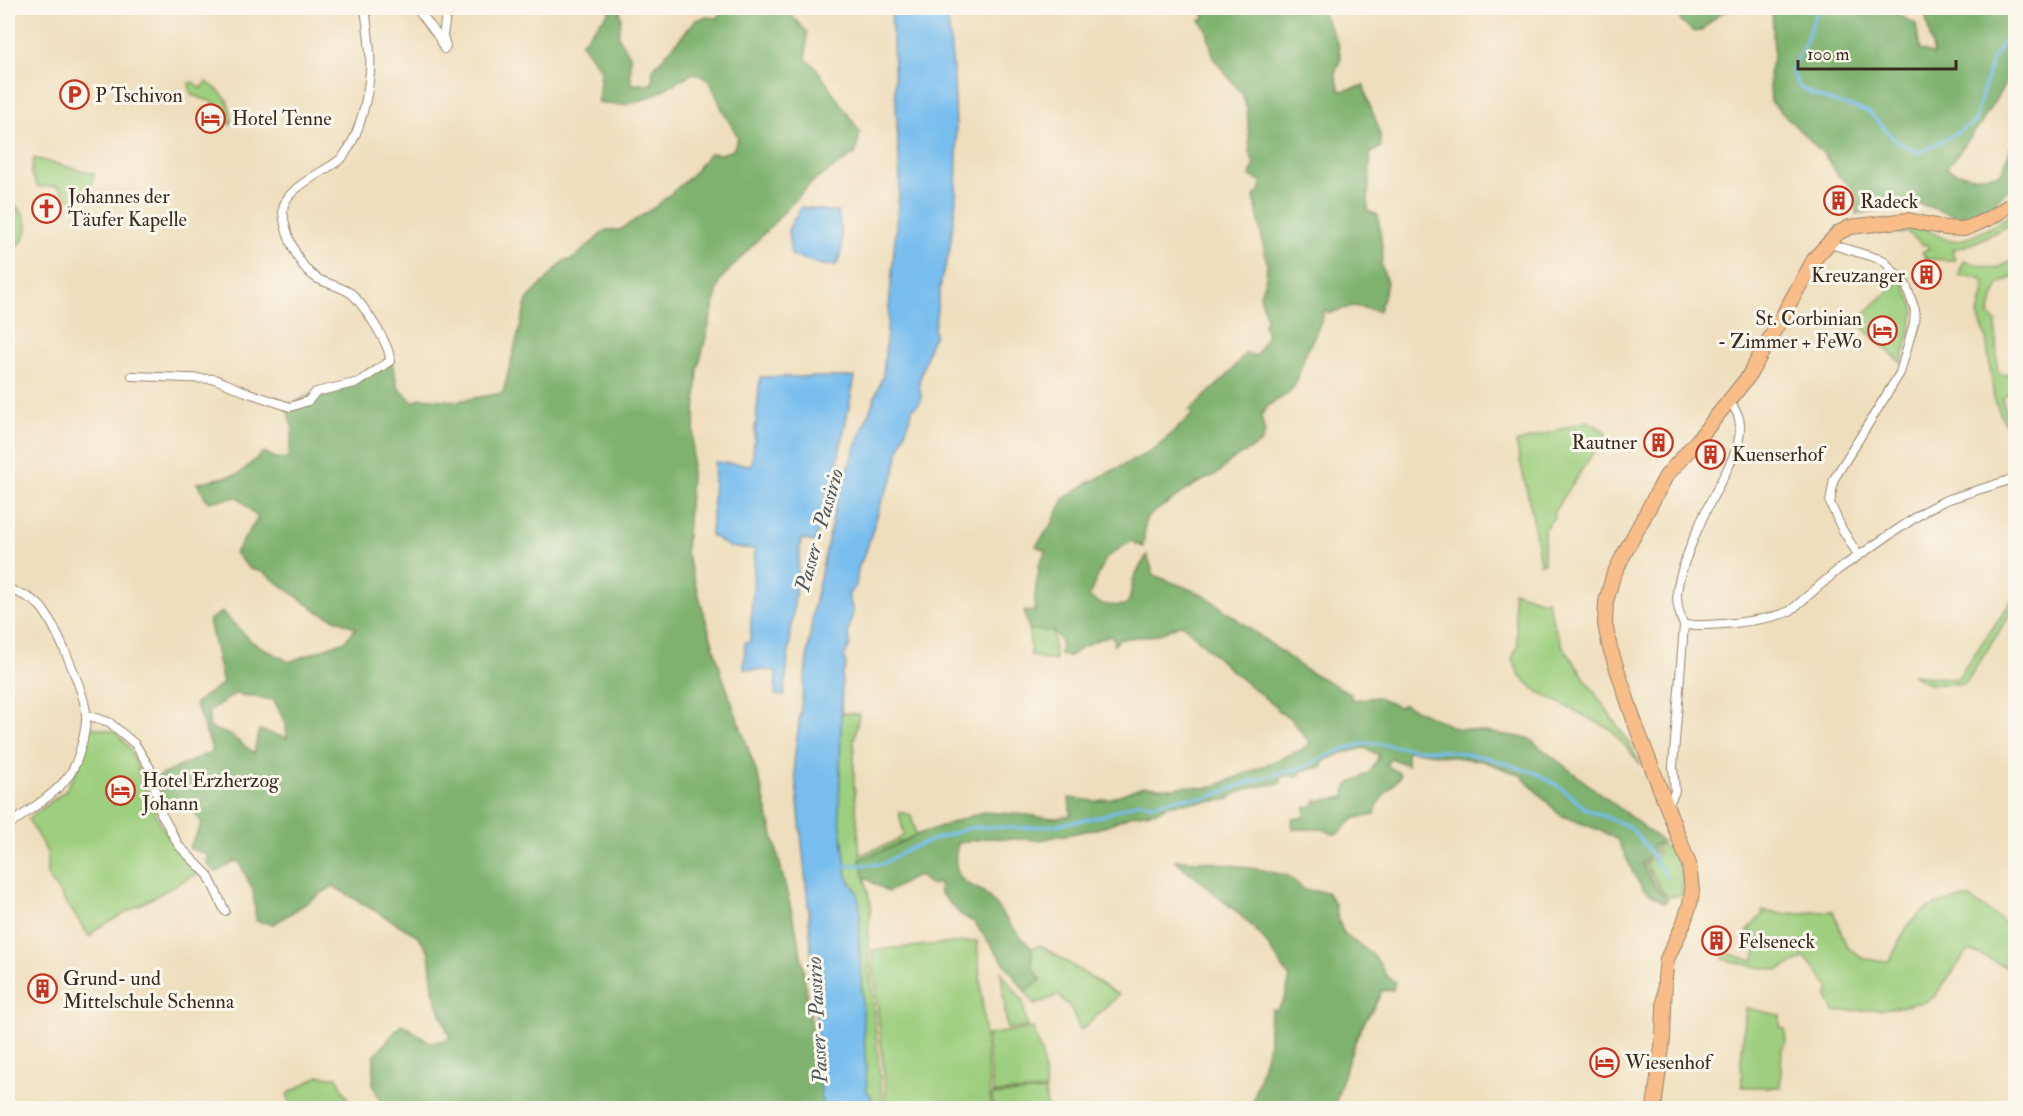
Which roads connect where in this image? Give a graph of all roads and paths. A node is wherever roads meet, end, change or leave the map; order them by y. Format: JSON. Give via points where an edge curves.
{"nodes":[{"id":1,"x":365,"y":8,"type":"edge"},
{"id":2,"x":417,"y":8,"type":"edge"},
{"id":3,"x":447,"y":8,"type":"edge"},
{"id":4,"x":2016,"y":201,"type":"edge"},
{"id":5,"x":1827,"y":243,"type":"junction"},
{"id":6,"x":132,"y":375,"type":"dead end"},
{"id":7,"x":1729,"y":402,"type":"junction"},
{"id":8,"x":2016,"y":478,"type":"edge"},
{"id":9,"x":1857,"y":555,"type":"junction"},
{"id":10,"x":8,"y":589,"type":"edge"},
{"id":11,"x":1683,"y":625,"type":"junction"},
{"id":12,"x":86,"y":716,"type":"junction"},
{"id":13,"x":1667,"y":803,"type":"junction"},
{"id":14,"x":8,"y":826,"type":"edge"},
{"id":15,"x":225,"y":911,"type":"dead end"},
{"id":16,"x":1654,"y":1108,"type":"edge"}],
"edges":[{"from":1,"to":6,"type":"street","via":[[370,56],[364,110],[350,146],[342,158],[289,196],[283,209],[289,240],[309,271],[351,293],[386,342],[390,361],[359,382],[316,392],[308,401],[290,407],[215,379]]},
{"from":2,"to":3,"type":"street","via":[[444,49]]},
{"from":4,"to":5,"type":"main road","via":[[1970,227],[1945,228],[1908,220],[1889,222],[1850,227]]},
{"from":5,"to":7,"type":"main road","via":[[1748,377]]},
{"from":5,"to":9,"type":"street","via":[[1883,260],[1902,279],[1915,310],[1899,374],[1834,479],[1830,503]]},
{"from":7,"to":11,"type":"street","via":[[1738,413],[1739,438],[1679,578],[1678,612]]},
{"from":7,"to":13,"type":"main road","via":[[1666,476],[1613,576],[1606,602],[1610,648]]},
{"from":8,"to":9,"type":"street","via":[[1946,500]]},
{"from":9,"to":11,"type":"street","via":[[1790,611],[1778,616],[1709,626]]},
{"from":10,"to":12,"type":"street","via":[[32,599],[41,608],[84,698]]},
{"from":11,"to":13,"type":"street","via":[[1673,766],[1675,791]]},
{"from":12,"to":14,"type":"street","via":[[73,769],[62,785]]},
{"from":12,"to":15,"type":"street","via":[[109,722],[135,744],[150,768],[160,813],[179,846],[208,875]]},
{"from":13,"to":16,"type":"main road","via":[[1689,864],[1692,891],[1683,926],[1668,959],[1664,1040]]}]}
